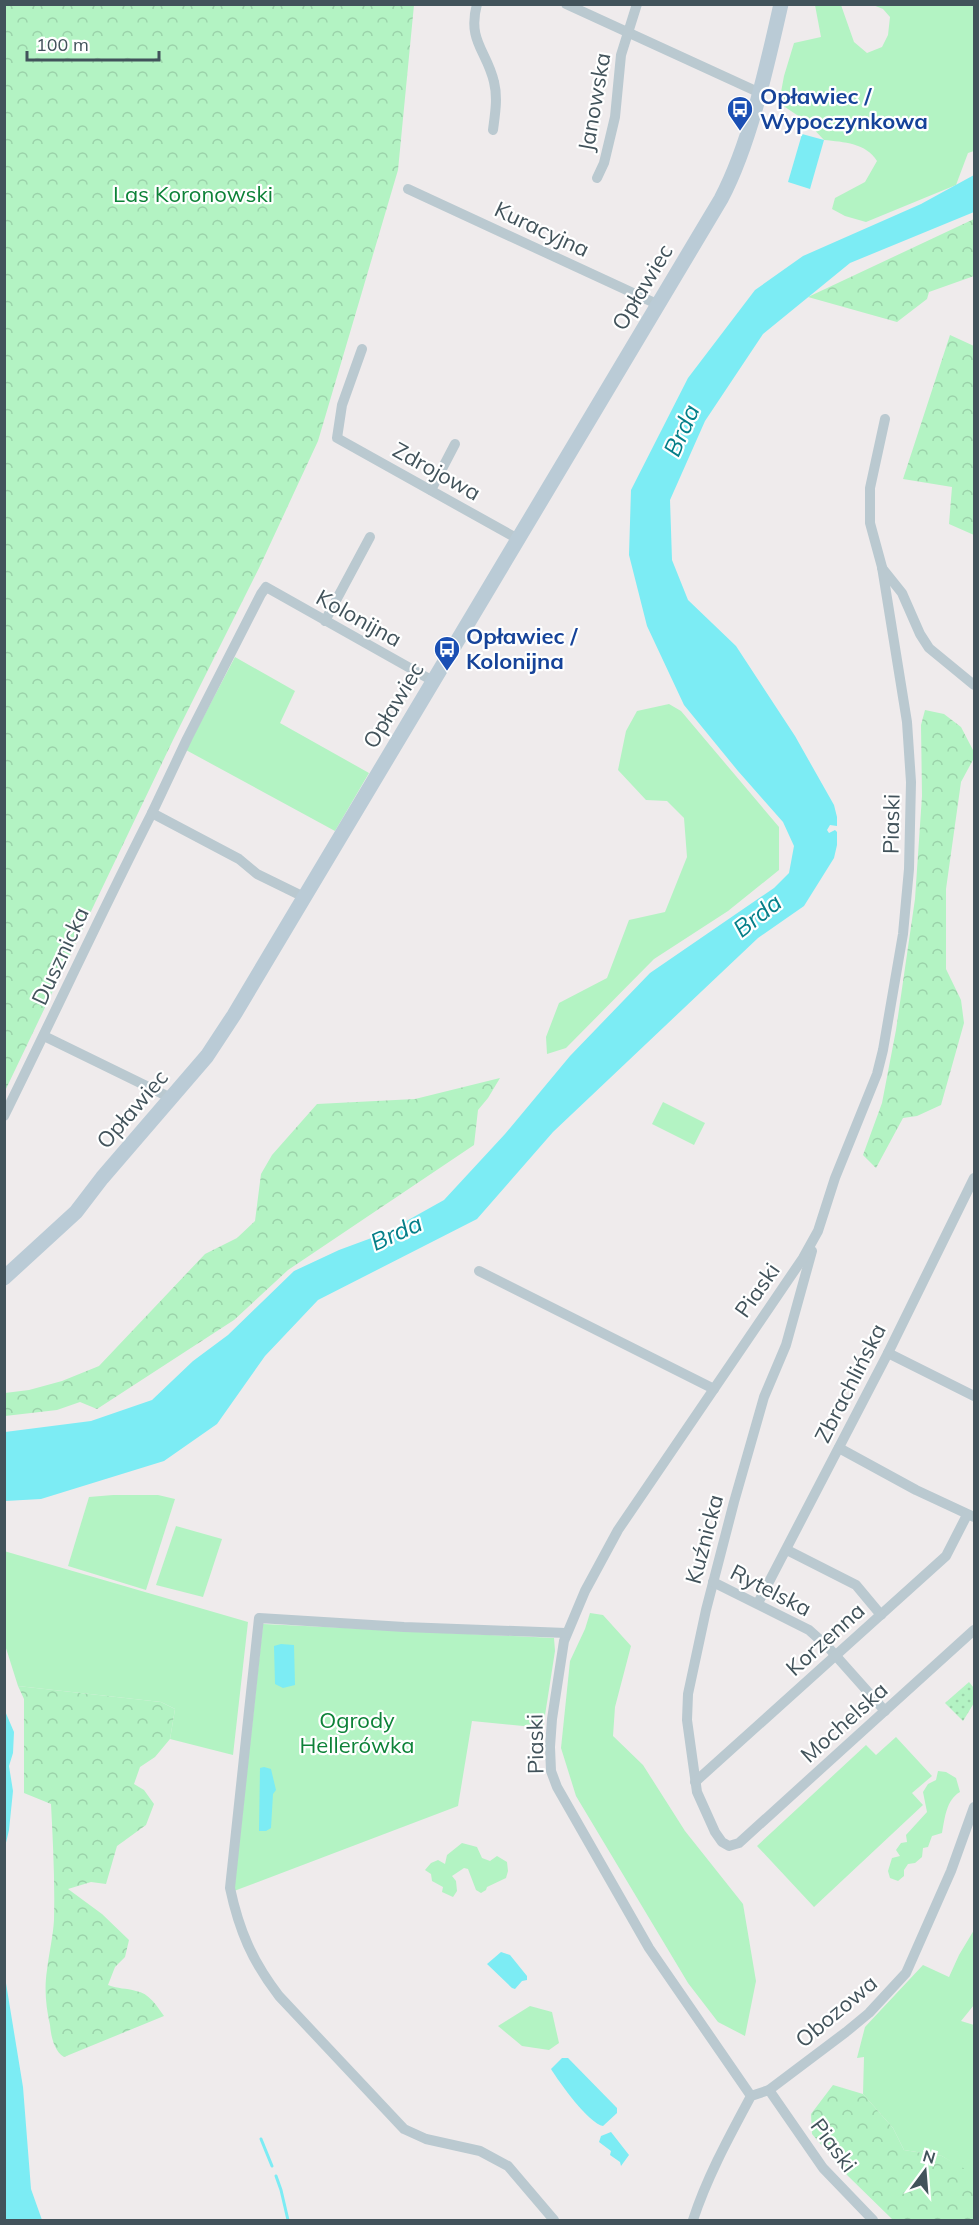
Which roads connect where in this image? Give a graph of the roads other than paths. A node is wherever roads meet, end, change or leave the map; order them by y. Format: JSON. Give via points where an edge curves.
{"nodes":[{"id":1,"x":477,"y":4,"type":"edge"},
{"id":2,"x":567,"y":4,"type":"edge"},
{"id":3,"x":636,"y":4,"type":"edge"},
{"id":4,"x":781,"y":4,"type":"edge"},
{"id":5,"x":627,"y":33,"type":"junction"},
{"id":6,"x":759,"y":92,"type":"junction"},
{"id":7,"x":494,"y":130,"type":"dead end"},
{"id":8,"x":597,"y":178,"type":"dead end"},
{"id":9,"x":408,"y":189,"type":"dead end"},
{"id":10,"x":659,"y":305,"type":"junction"},
{"id":11,"x":362,"y":349,"type":"dead end"},
{"id":12,"x":885,"y":419,"type":"dead end"},
{"id":13,"x":455,"y":444,"type":"dead end"},
{"id":14,"x":431,"y":490,"type":"junction"},
{"id":15,"x":370,"y":537,"type":"dead end"},
{"id":16,"x":518,"y":539,"type":"junction"},
{"id":17,"x":882,"y":567,"type":"junction"},
{"id":18,"x":266,"y":587,"type":"joint"},
{"id":19,"x":325,"y":621,"type":"junction"},
{"id":20,"x":433,"y":681,"type":"junction"},
{"id":21,"x":975,"y":685,"type":"edge"},
{"id":22,"x":152,"y":813,"type":"junction"},
{"id":23,"x":304,"y":897,"type":"junction"},
{"id":24,"x":44,"y":1036,"type":"junction"},
{"id":25,"x":171,"y":1098,"type":"junction"},
{"id":26,"x":4,"y":1116,"type":"edge"},
{"id":27,"x":975,"y":1178,"type":"edge"},
{"id":28,"x":818,"y":1231,"type":"junction"},
{"id":29,"x":479,"y":1271,"type":"dead end"},
{"id":30,"x":4,"y":1278,"type":"edge"},
{"id":31,"x":888,"y":1353,"type":"junction"},
{"id":32,"x":714,"y":1389,"type":"junction"},
{"id":33,"x":975,"y":1396,"type":"edge"},
{"id":34,"x":839,"y":1448,"type":"junction"},
{"id":35,"x":971,"y":1516,"type":"edge"},
{"id":36,"x":787,"y":1550,"type":"junction"},
{"id":37,"x":713,"y":1582,"type":"junction"},
{"id":38,"x":758,"y":1604,"type":"junction"},
{"id":39,"x":881,"y":1615,"type":"junction"},
{"id":40,"x":975,"y":1630,"type":"edge"},
{"id":41,"x":566,"y":1633,"type":"junction"},
{"id":42,"x":836,"y":1656,"type":"junction"},
{"id":43,"x":885,"y":1711,"type":"junction"},
{"id":44,"x":694,"y":1782,"type":"junction"},
{"id":45,"x":975,"y":1807,"type":"edge"},
{"id":46,"x":739,"y":1843,"type":"joint"},
{"id":47,"x":769,"y":2090,"type":"junction"},
{"id":48,"x":751,"y":2096,"type":"junction"},
{"id":49,"x":554,"y":2220,"type":"edge"},
{"id":50,"x":693,"y":2220,"type":"edge"},
{"id":51,"x":873,"y":2220,"type":"edge"}],
"edges":[{"from":1,"to":7,"type":"street","via":[[477,44],[494,81],[497,102]]},
{"from":2,"to":5,"type":"street"},
{"from":3,"to":5,"type":"street","name":"Janowska"},
{"from":4,"to":6,"type":"street","name":"Opławiec"},
{"from":5,"to":6,"type":"street"},
{"from":5,"to":8,"type":"street","name":"Janowska","via":[[619,66],[615,117]]},
{"from":6,"to":10,"type":"street","name":"Opławiec","via":[[727,187]]},
{"from":9,"to":10,"type":"street","name":"Kuracyjna"},
{"from":10,"to":16,"type":"street","name":"Opławiec"},
{"from":11,"to":14,"type":"street","name":"Zdrojowa","via":[[342,405],[337,438]]},
{"from":12,"to":17,"type":"street","name":"Piaski","via":[[870,488],[870,523]]},
{"from":13,"to":14,"type":"street"},
{"from":14,"to":16,"type":"street","name":"Zdrojowa"},
{"from":15,"to":19,"type":"street"},
{"from":16,"to":20,"type":"street","name":"Opławiec"},
{"from":17,"to":21,"type":"street","via":[[902,593],[929,648]]},
{"from":17,"to":28,"type":"street","name":"Piaski","via":[[908,722],[909,869],[903,934],[878,1074],[835,1178]]},
{"from":18,"to":19,"type":"street","name":"Kolonijna"},
{"from":18,"to":22,"type":"street","name":"Dusznicka"},
{"from":19,"to":20,"type":"street","name":"Kolonijna"},
{"from":20,"to":23,"type":"street","name":"Opławiec"},
{"from":22,"to":23,"type":"street"},
{"from":22,"to":24,"type":"street","name":"Dusznicka"},
{"from":23,"to":25,"type":"street","name":"Opławiec","via":[[213,1048]]},
{"from":24,"to":25,"type":"street"},
{"from":24,"to":26,"type":"street","name":"Dusznicka"},
{"from":25,"to":30,"type":"street","name":"Opławiec","via":[[76,1212]]},
{"from":27,"to":31,"type":"street","name":"Zbrachlińska"},
{"from":28,"to":32,"type":"street","name":"Piaski","via":[[794,1273]]},
{"from":28,"to":37,"type":"street","name":"Kuźnicka","via":[[786,1345],[764,1397]]},
{"from":29,"to":32,"type":"street"},
{"from":31,"to":33,"type":"street"},
{"from":31,"to":34,"type":"street","name":"Zbrachlińska"},
{"from":32,"to":41,"type":"street","name":"Piaski","via":[[618,1530]]},
{"from":34,"to":35,"type":"street"},
{"from":34,"to":36,"type":"street","name":"Zbrachlińska"},
{"from":35,"to":39,"type":"street","name":"Korzenna","via":[[946,1556]]},
{"from":36,"to":38,"type":"street","name":"Zbrachlińska"},
{"from":36,"to":39,"type":"street","via":[[856,1585]]},
{"from":37,"to":38,"type":"street","name":"Rytelska"},
{"from":37,"to":44,"type":"street","name":"Kuźnicka","via":[[687,1703]]},
{"from":38,"to":42,"type":"street","name":"Rytelska","via":[[809,1630]]},
{"from":39,"to":42,"type":"street","name":"Korzenna"},
{"from":40,"to":43,"type":"street","name":"Mochelska"},
{"from":41,"to":48,"type":"street","name":"Piaski","via":[[552,1719],[550,1768],[554,1782],[649,1948]]},
{"from":41,"to":49,"type":"street","via":[[259,1618],[230,1888],[237,1922],[260,1972],[404,2129],[426,2139],[480,2151],[508,2166]]},
{"from":42,"to":43,"type":"street","name":"Rytelska"},
{"from":42,"to":44,"type":"street","name":"Korzenna"},
{"from":43,"to":46,"type":"street","name":"Mochelska"},
{"from":44,"to":46,"type":"street","name":"Kuźnicka","via":[[707,1817],[722,1842],[729,1846]]},
{"from":45,"to":47,"type":"street","name":"Obozowa","via":[[906,1972],[869,2013]]},
{"from":47,"to":48,"type":"street","name":"Obozowa"},
{"from":47,"to":51,"type":"street","name":"Piaski","via":[[823,2168]]},
{"from":48,"to":50,"type":"street","via":[[715,2163]]}]}
